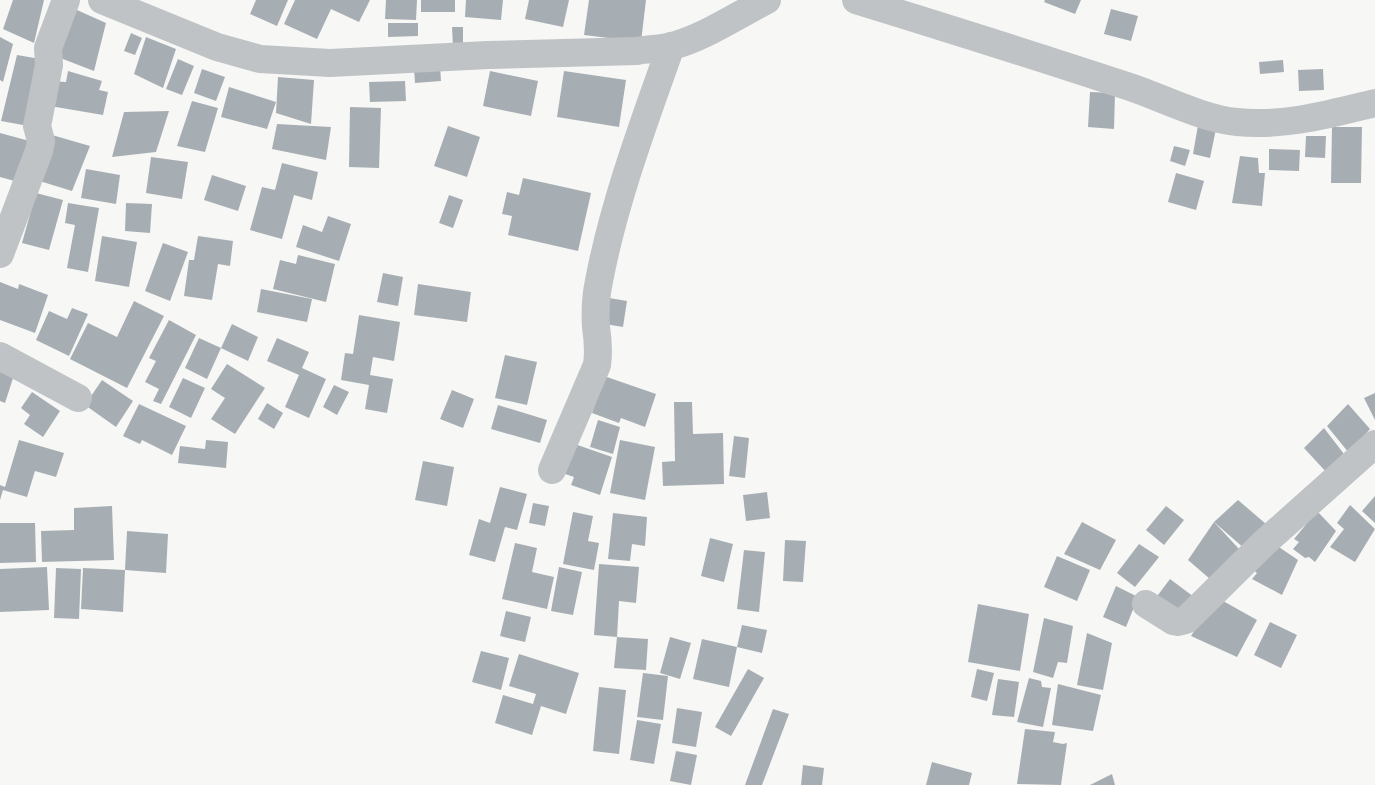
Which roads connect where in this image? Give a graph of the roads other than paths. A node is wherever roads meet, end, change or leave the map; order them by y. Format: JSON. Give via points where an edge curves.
{"nodes":[{"id":1,"x":66,"y":0,"type":"edge"},
{"id":2,"x":102,"y":0,"type":"edge"},
{"id":3,"x":856,"y":0,"type":"edge"},
{"id":4,"x":749,"y":4,"type":"edge"},
{"id":5,"x":671,"y":46,"type":"junction"},
{"id":6,"x":1375,"y":103,"type":"edge"},
{"id":7,"x":0,"y":254,"type":"edge"},
{"id":8,"x":0,"y":356,"type":"edge"},
{"id":9,"x":78,"y":398,"type":"dead end"},
{"id":10,"x":1375,"y":444,"type":"edge"},
{"id":11,"x":552,"y":470,"type":"dead end"},
{"id":12,"x":1146,"y":604,"type":"dead end"}],
"edges":[{"from":1,"to":7,"type":"street","via":[[48,48],[37,126],[41,141],[39,151]]},
{"from":2,"to":5,"type":"street","via":[[217,47],[266,60],[330,63],[488,54],[637,51]]},
{"from":3,"to":6,"type":"street","via":[[1129,86],[1224,121],[1285,121],[1328,115]]},
{"from":4,"to":5,"type":"street","via":[[704,34]]},
{"from":5,"to":11,"type":"street","via":[[610,232],[598,282],[597,365]]},
{"from":8,"to":9,"type":"street"},
{"from":10,"to":12,"type":"street","via":[[1264,543],[1186,620],[1173,621]]}]}
